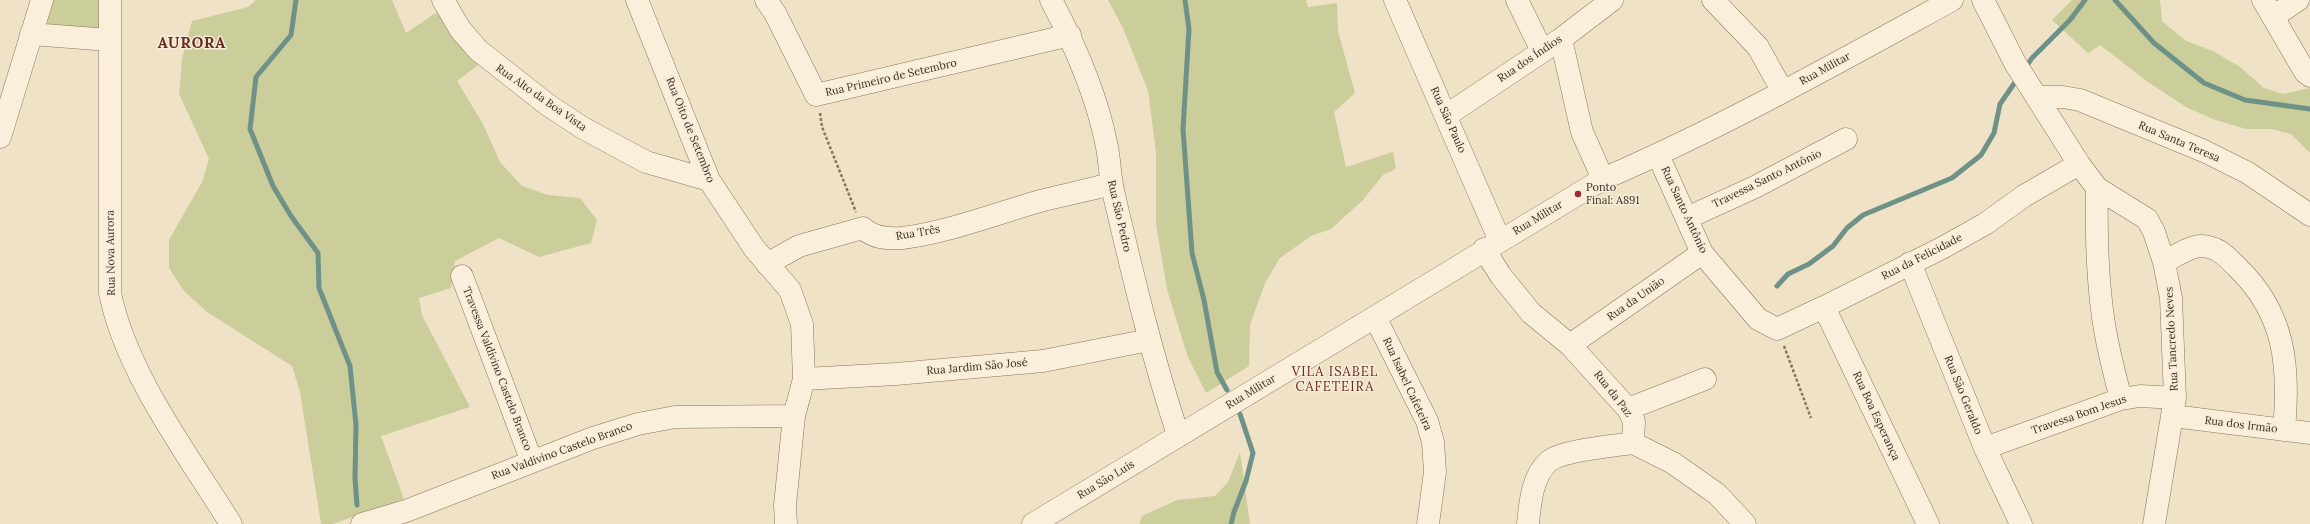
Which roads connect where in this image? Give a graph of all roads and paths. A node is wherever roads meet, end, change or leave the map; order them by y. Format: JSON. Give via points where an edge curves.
{"nodes":[{"id":1,"x":42,"y":0,"type":"edge"},
{"id":2,"x":110,"y":0,"type":"edge"},
{"id":3,"x":444,"y":0,"type":"edge"},
{"id":4,"x":637,"y":0,"type":"edge"},
{"id":5,"x":766,"y":0,"type":"edge"},
{"id":6,"x":1052,"y":0,"type":"edge"},
{"id":7,"x":1395,"y":0,"type":"edge"},
{"id":8,"x":1517,"y":0,"type":"edge"},
{"id":9,"x":1612,"y":0,"type":"edge"},
{"id":10,"x":1713,"y":0,"type":"edge"},
{"id":11,"x":1952,"y":0,"type":"edge"},
{"id":12,"x":1983,"y":0,"type":"edge"},
{"id":13,"x":2298,"y":0,"type":"edge"},
{"id":14,"x":2268,"y":8,"type":"edge"},
{"id":15,"x":31,"y":34,"type":"junction"},
{"id":16,"x":1070,"y":35,"type":"junction"},
{"id":17,"x":1561,"y":39,"type":"junction"},
{"id":18,"x":109,"y":40,"type":"junction"},
{"id":19,"x":1542,"y":51,"type":"junction"},
{"id":20,"x":2310,"y":76,"type":"edge"},
{"id":21,"x":2032,"y":90,"type":"junction"},
{"id":22,"x":1783,"y":92,"type":"junction"},
{"id":23,"x":816,"y":95,"type":"junction"},
{"id":24,"x":1447,"y":115,"type":"junction"},
{"id":25,"x":0,"y":137,"type":"edge"},
{"id":26,"x":1846,"y":139,"type":"dead end"},
{"id":27,"x":1658,"y":155,"type":"junction"},
{"id":28,"x":2079,"y":164,"type":"junction"},
{"id":29,"x":1603,"y":179,"type":"junction"},
{"id":30,"x":709,"y":180,"type":"junction"},
{"id":31,"x":1111,"y":184,"type":"junction"},
{"id":32,"x":2097,"y":188,"type":"junction"},
{"id":33,"x":2310,"y":215,"type":"edge"},
{"id":34,"x":1687,"y":218,"type":"junction"},
{"id":35,"x":863,"y":228,"type":"junction"},
{"id":36,"x":1492,"y":245,"type":"junction"},
{"id":37,"x":1702,"y":253,"type":"junction"},
{"id":38,"x":2164,"y":262,"type":"junction"},
{"id":39,"x":1910,"y":263,"type":"junction"},
{"id":40,"x":767,"y":264,"type":"junction"},
{"id":41,"x":462,"y":276,"type":"dead end"},
{"id":42,"x":1824,"y":307,"type":"junction"},
{"id":43,"x":1376,"y":317,"type":"junction"},
{"id":44,"x":1768,"y":324,"type":"junction"},
{"id":45,"x":1148,"y":340,"type":"junction"},
{"id":46,"x":1570,"y":345,"type":"junction"},
{"id":47,"x":804,"y":378,"type":"junction"},
{"id":48,"x":1705,"y":379,"type":"dead end"},
{"id":49,"x":2121,"y":399,"type":"junction"},
{"id":50,"x":2174,"y":407,"type":"junction"},
{"id":51,"x":1628,"y":409,"type":"junction"},
{"id":52,"x":794,"y":416,"type":"junction"},
{"id":53,"x":1811,"y":418,"type":"dead end"},
{"id":54,"x":2284,"y":430,"type":"junction"},
{"id":55,"x":2310,"y":434,"type":"edge"},
{"id":56,"x":1178,"y":435,"type":"junction"},
{"id":57,"x":1634,"y":443,"type":"junction"},
{"id":58,"x":1985,"y":448,"type":"junction"},
{"id":59,"x":532,"y":462,"type":"junction"},
{"id":60,"x":231,"y":524,"type":"edge"},
{"id":61,"x":362,"y":524,"type":"edge"},
{"id":62,"x":786,"y":524,"type":"edge"},
{"id":63,"x":1033,"y":524,"type":"edge"},
{"id":64,"x":1428,"y":524,"type":"edge"},
{"id":65,"x":1528,"y":524,"type":"edge"},
{"id":66,"x":1745,"y":524,"type":"edge"},
{"id":67,"x":1928,"y":524,"type":"edge"},
{"id":68,"x":2020,"y":524,"type":"edge"},
{"id":69,"x":2154,"y":524,"type":"edge"}],
"edges":[{"from":1,"to":15,"type":"street"},
{"from":2,"to":18,"type":"street","name":"Rua Nova Aurora"},
{"from":3,"to":30,"type":"street","name":"Rua Alto da Boa Vista","via":[[460,29],[478,50],[548,105],[583,128],[646,162]]},
{"from":4,"to":30,"type":"street","name":"Rua Oito de Setembro"},
{"from":5,"to":23,"type":"street","name":"Rua Primeiro de Setembro"},
{"from":6,"to":16,"type":"street","name":"Rua São Pedro"},
{"from":7,"to":24,"type":"street","name":"Rua São Paulo"},
{"from":8,"to":19,"type":"street"},
{"from":9,"to":17,"type":"street","name":"Rua dos Índios"},
{"from":10,"to":22,"type":"street","via":[[1758,47]]},
{"from":11,"to":22,"type":"street","name":"Rua Militar"},
{"from":12,"to":21,"type":"street","name":"Rua Tancredo Neves","via":[[2015,63]]},
{"from":13,"to":14,"type":"street"},
{"from":14,"to":20,"type":"street","via":[[2305,72]]},
{"from":15,"to":18,"type":"street"},
{"from":15,"to":25,"type":"street"},
{"from":16,"to":23,"type":"street","name":"Rua Primeiro de Setembro"},
{"from":16,"to":31,"type":"street","name":"Rua São Pedro","via":[[1091,87],[1107,147]]},
{"from":17,"to":19,"type":"street","name":"Rua dos Índios"},
{"from":17,"to":29,"type":"street","via":[[1582,132]]},
{"from":18,"to":60,"type":"street","name":"Rua Nova Aurora","via":[[110,293],[114,311],[120,331],[152,397]]},
{"from":19,"to":24,"type":"street","name":"Rua dos Índios"},
{"from":21,"to":28,"type":"street","name":"Rua Tancredo Neves"},
{"from":21,"to":33,"type":"street","name":"Rua Santa Teresa","via":[[2080,100],[2204,151],[2248,173]]},
{"from":22,"to":27,"type":"street","name":"Rua Militar"},
{"from":23,"to":35,"type":"path","via":[[822,127]]},
{"from":24,"to":36,"type":"street","name":"Rua São Paulo"},
{"from":26,"to":34,"type":"street","name":"Travessa Santo Antônio","via":[[1755,187]]},
{"from":27,"to":29,"type":"street","name":"Rua Militar"},
{"from":27,"to":34,"type":"street","name":"Rua Santo Antônio"},
{"from":28,"to":32,"type":"street","name":"Rua Tancredo Neves"},
{"from":28,"to":39,"type":"street","name":"Rua da Felicidade","via":[[2024,196],[1985,224]]},
{"from":29,"to":36,"type":"street","name":"Rua Militar"},
{"from":30,"to":40,"type":"street","name":"Rua Oito de Setembro"},
{"from":31,"to":35,"type":"street","name":"Rua Três","via":[[1042,201],[970,223],[902,238],[870,235]]},
{"from":31,"to":45,"type":"street","name":"Rua São Pedro"},
{"from":32,"to":38,"type":"street","name":"Rua Tancredo Neves","via":[[2146,219],[2154,232]]},
{"from":32,"to":49,"type":"street","via":[[2096,237],[2100,289],[2105,330]]},
{"from":34,"to":37,"type":"street","name":"Rua Santo Antônio"},
{"from":35,"to":40,"type":"street","via":[[799,246]]},
{"from":36,"to":43,"type":"street","name":"Rua Militar"},
{"from":36,"to":46,"type":"street","name":"Rua da Paz","via":[[1501,276],[1531,313]]},
{"from":37,"to":44,"type":"street","name":"Rua Santo Antônio"},
{"from":37,"to":46,"type":"street","name":"Rua da União"},
{"from":38,"to":50,"type":"street","name":"Rua Tancredo Neves","via":[[2171,298]]},
{"from":38,"to":54,"type":"street","via":[[2199,246],[2213,248],[2224,254],[2251,281],[2266,303],[2279,332],[2286,359],[2287,397]]},
{"from":39,"to":42,"type":"street","name":"Rua da Felicidade"},
{"from":39,"to":58,"type":"street","name":"Rua São Geraldo"},
{"from":40,"to":47,"type":"street","name":"Rua Oito de Setembro","via":[[790,290],[802,324]]},
{"from":41,"to":59,"type":"street","name":"Travessa Valdívino Castelo Branco"},
{"from":42,"to":44,"type":"street","name":"Rua da Felicidade"},
{"from":42,"to":67,"type":"street","name":"Rua Boa Esperança"},
{"from":43,"to":56,"type":"street","name":"Rua Militar"},
{"from":43,"to":64,"type":"street","name":"Rua Isabel Cafeteira","via":[[1427,421],[1433,442],[1435,472]]},
{"from":44,"to":53,"type":"path"},
{"from":45,"to":47,"type":"street","name":"Rua Jardim São José","via":[[1043,361],[896,374]]},
{"from":45,"to":56,"type":"street","name":"Rua São Pedro"},
{"from":46,"to":51,"type":"street","name":"Rua da Paz"},
{"from":47,"to":52,"type":"street","name":"Rua Oito de Setembro"},
{"from":48,"to":51,"type":"street"},
{"from":49,"to":50,"type":"street","name":"Travessa Bom Jesus","via":[[2140,396]]},
{"from":49,"to":58,"type":"street","name":"Travessa Bom Jesus"},
{"from":50,"to":54,"type":"street","name":"Rua dos Irmão"},
{"from":50,"to":69,"type":"street","name":"Rua Tancredo Neves"},
{"from":51,"to":57,"type":"street","name":"Rua da Paz","via":[[1634,421]]},
{"from":52,"to":59,"type":"street","name":"Rua Valdívino Castelo Branco","via":[[675,418],[638,424]]},
{"from":52,"to":62,"type":"street","name":"Rua Oito de Setembro","via":[[784,505]]},
{"from":54,"to":55,"type":"street","name":"Rua dos Irmão"},
{"from":56,"to":63,"type":"street","name":"Rua São Luís"},
{"from":57,"to":65,"type":"street","via":[[1565,454],[1550,461],[1539,474],[1532,492]]},
{"from":57,"to":66,"type":"street","via":[[1673,463],[1717,494]]},
{"from":58,"to":68,"type":"street","name":"Rua São Geraldo"},
{"from":59,"to":61,"type":"street","name":"Rua Valdívino Castelo Branco","via":[[406,511]]}]}
